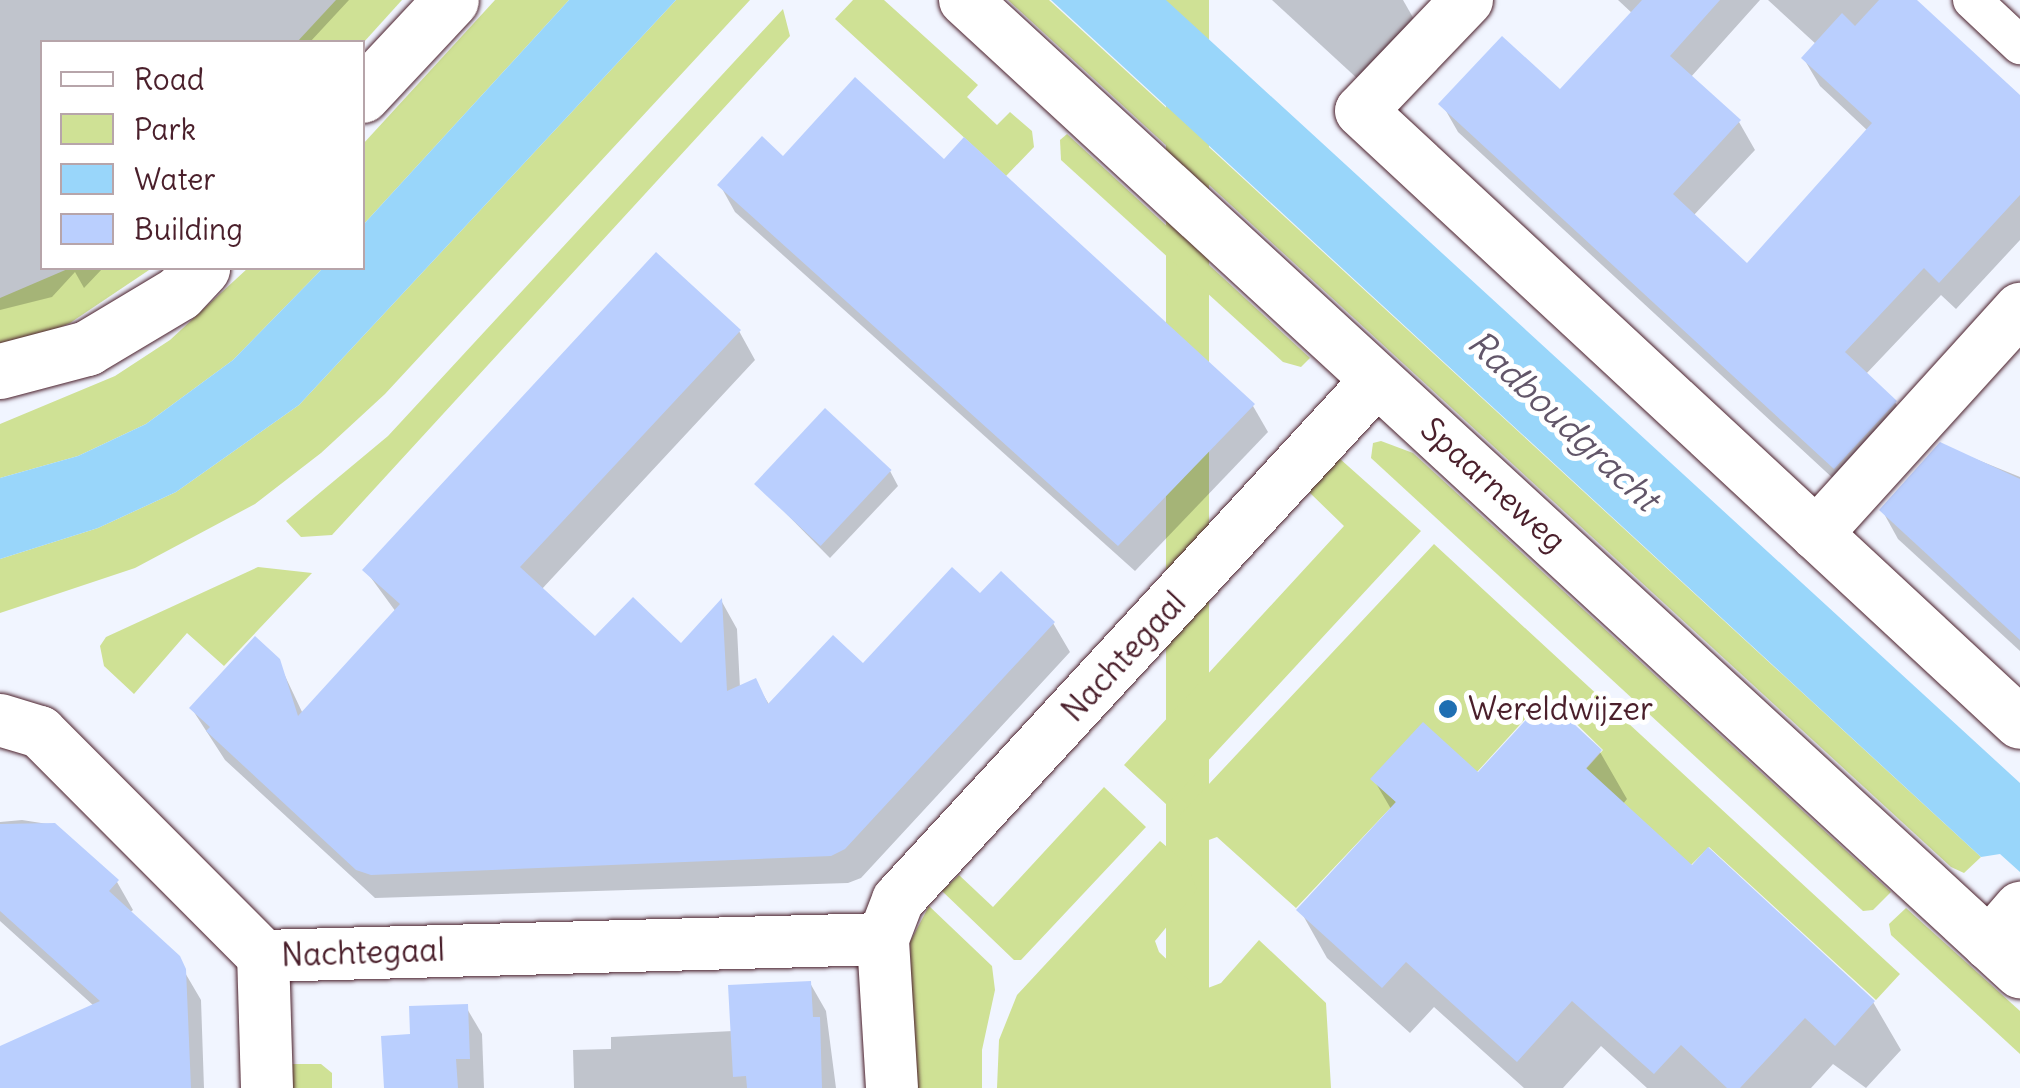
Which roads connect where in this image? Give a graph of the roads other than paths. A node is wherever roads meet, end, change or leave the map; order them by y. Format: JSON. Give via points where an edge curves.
{"nodes":[{"id":1,"x":450,"y":0,"type":"edge"},
{"id":2,"x":965,"y":0,"type":"edge"},
{"id":3,"x":1467,"y":0,"type":"edge"},
{"id":4,"x":1972,"y":0,"type":"edge"},
{"id":5,"x":2020,"y":45,"type":"edge"},
{"id":6,"x":365,"y":92,"type":"edge"},
{"id":7,"x":200,"y":270,"type":"edge"},
{"id":8,"x":2020,"y":309,"type":"edge"},
{"id":9,"x":0,"y":372,"type":"edge"},
{"id":10,"x":1376,"y":382,"type":"junction"},
{"id":11,"x":1816,"y":534,"type":"junction"},
{"id":12,"x":0,"y":720,"type":"edge"},
{"id":13,"x":2020,"y":723,"type":"edge"},
{"id":14,"x":883,"y":939,"type":"junction"},
{"id":15,"x":2010,"y":941,"type":"edge"},
{"id":16,"x":263,"y":956,"type":"junction"},
{"id":17,"x":267,"y":1088,"type":"edge"},
{"id":18,"x":892,"y":1088,"type":"edge"}],
"edges":[{"from":1,"to":6,"type":"street"},
{"from":2,"to":10,"type":"street","name":"Spaarneweg"},
{"from":3,"to":11,"type":"street","via":[[1361,111]]},
{"from":4,"to":5,"type":"street"},
{"from":7,"to":9,"type":"street","via":[[178,292],[87,348]]},
{"from":8,"to":11,"type":"street"},
{"from":10,"to":14,"type":"street","name":"Nachtegaal","via":[[898,900]]},
{"from":10,"to":15,"type":"street","name":"Spaarneweg"},
{"from":11,"to":13,"type":"street"},
{"from":12,"to":16,"type":"street","name":"Nachtegaal","via":[[40,732]]},
{"from":14,"to":16,"type":"street","name":"Nachtegaal"},
{"from":14,"to":18,"type":"street","name":"Nachtegaal"},
{"from":16,"to":17,"type":"street","name":"Nachtegaal"}]}
